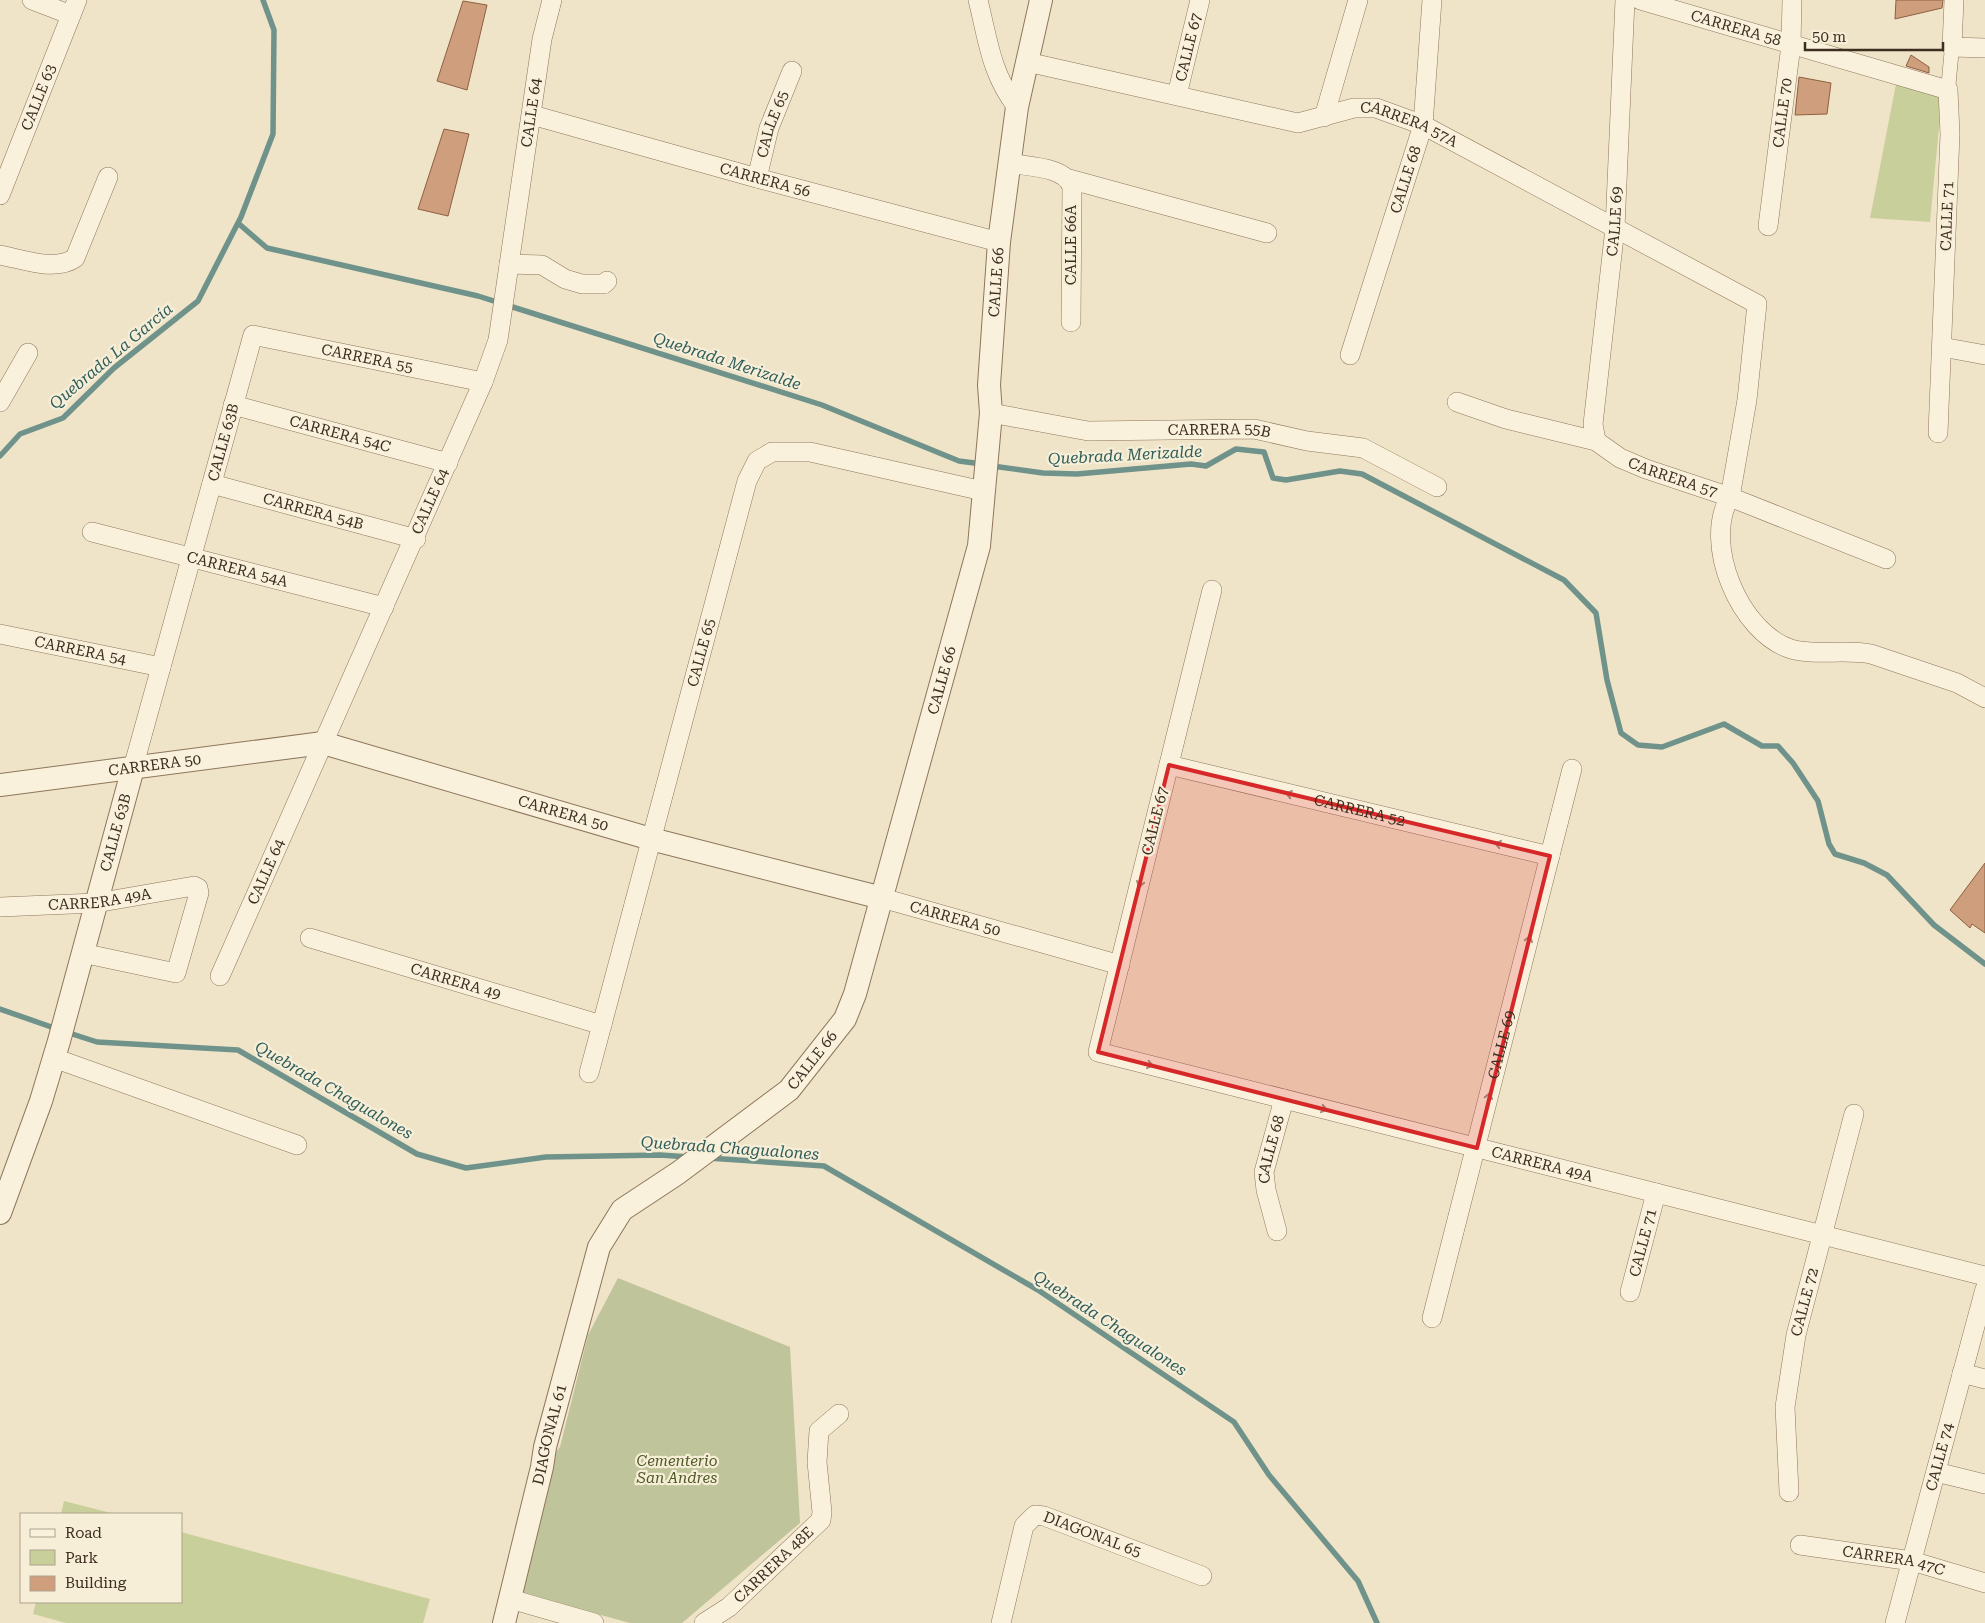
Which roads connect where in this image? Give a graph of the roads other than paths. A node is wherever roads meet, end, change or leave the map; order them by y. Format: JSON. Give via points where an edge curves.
{"nodes":[{"id":1,"x":32,"y":0,"type":"edge"},
{"id":2,"x":552,"y":0,"type":"edge"},
{"id":3,"x":978,"y":0,"type":"edge"},
{"id":4,"x":1041,"y":0,"type":"edge"},
{"id":5,"x":1200,"y":0,"type":"edge"},
{"id":6,"x":1358,"y":0,"type":"edge"},
{"id":7,"x":1432,"y":0,"type":"edge"},
{"id":8,"x":1626,"y":0,"type":"edge"},
{"id":9,"x":1640,"y":0,"type":"edge"},
{"id":10,"x":1792,"y":0,"type":"edge"},
{"id":11,"x":1954,"y":0,"type":"edge"},
{"id":12,"x":74,"y":8,"type":"edge"},
{"id":13,"x":1791,"y":45,"type":"junction"},
{"id":14,"x":1952,"y":47,"type":"junction"},
{"id":15,"x":1985,"y":48,"type":"edge"},
{"id":16,"x":1027,"y":62,"type":"junction"},
{"id":17,"x":792,"y":71,"type":"dead end"},
{"id":18,"x":1948,"y":90,"type":"junction"},
{"id":19,"x":1177,"y":95,"type":"junction"},
{"id":20,"x":1017,"y":107,"type":"junction"},
{"id":21,"x":532,"y":115,"type":"junction"},
{"id":22,"x":1324,"y":117,"type":"junction"},
{"id":23,"x":1423,"y":125,"type":"junction"},
{"id":24,"x":1009,"y":163,"type":"junction"},
{"id":25,"x":1065,"y":176,"type":"junction"},
{"id":26,"x":108,"y":177,"type":"dead end"},
{"id":27,"x":757,"y":178,"type":"junction"},
{"id":28,"x":0,"y":195,"type":"edge"},
{"id":29,"x":1768,"y":226,"type":"dead end"},
{"id":30,"x":1615,"y":228,"type":"junction"},
{"id":31,"x":1267,"y":233,"type":"dead end"},
{"id":32,"x":999,"y":242,"type":"junction"},
{"id":33,"x":0,"y":255,"type":"edge"},
{"id":34,"x":509,"y":264,"type":"junction"},
{"id":35,"x":607,"y":281,"type":"dead end"},
{"id":36,"x":1071,"y":322,"type":"dead end"},
{"id":37,"x":253,"y":335,"type":"joint"},
{"id":38,"x":1942,"y":347,"type":"junction"},
{"id":39,"x":28,"y":353,"type":"dead end"},
{"id":40,"x":1350,"y":355,"type":"dead end"},
{"id":41,"x":1985,"y":355,"type":"edge"},
{"id":42,"x":484,"y":382,"type":"junction"},
{"id":43,"x":0,"y":402,"type":"edge"},
{"id":44,"x":1457,"y":402,"type":"dead end"},
{"id":45,"x":233,"y":405,"type":"junction"},
{"id":46,"x":991,"y":413,"type":"junction"},
{"id":47,"x":1938,"y":433,"type":"dead end"},
{"id":48,"x":1596,"y":441,"type":"junction"},
{"id":49,"x":448,"y":463,"type":"junction"},
{"id":50,"x":212,"y":484,"type":"junction"},
{"id":51,"x":1437,"y":488,"type":"dead end"},
{"id":52,"x":983,"y":490,"type":"junction"},
{"id":53,"x":1730,"y":497,"type":"junction"},
{"id":54,"x":92,"y":532,"type":"dead end"},
{"id":55,"x":416,"y":539,"type":"junction"},
{"id":56,"x":191,"y":558,"type":"junction"},
{"id":57,"x":1886,"y":559,"type":"dead end"},
{"id":58,"x":1212,"y":590,"type":"dead end"},
{"id":59,"x":384,"y":607,"type":"junction"},
{"id":60,"x":0,"y":634,"type":"edge"},
{"id":61,"x":161,"y":667,"type":"junction"},
{"id":62,"x":1985,"y":698,"type":"edge"},
{"id":63,"x":322,"y":743,"type":"junction"},
{"id":64,"x":1169,"y":765,"type":"junction"},
{"id":65,"x":133,"y":768,"type":"junction"},
{"id":66,"x":1572,"y":769,"type":"dead end"},
{"id":67,"x":0,"y":785,"type":"edge"},
{"id":68,"x":652,"y":839,"type":"junction"},
{"id":69,"x":1550,"y":856,"type":"junction"},
{"id":70,"x":882,"y":898,"type":"junction"},
{"id":71,"x":96,"y":903,"type":"junction"},
{"id":72,"x":0,"y":907,"type":"edge"},
{"id":73,"x":310,"y":938,"type":"dead end"},
{"id":74,"x":82,"y":953,"type":"junction"},
{"id":75,"x":1120,"y":965,"type":"junction"},
{"id":76,"x":220,"y":976,"type":"dead end"},
{"id":77,"x":602,"y":1025,"type":"junction"},
{"id":78,"x":57,"y":1050,"type":"junction"},
{"id":79,"x":1098,"y":1052,"type":"joint"},
{"id":80,"x":589,"y":1073,"type":"dead end"},
{"id":81,"x":1284,"y":1099,"type":"junction"},
{"id":82,"x":1854,"y":1114,"type":"dead end"},
{"id":83,"x":297,"y":1145,"type":"dead end"},
{"id":84,"x":1477,"y":1148,"type":"junction"},
{"id":85,"x":1656,"y":1193,"type":"junction"},
{"id":86,"x":0,"y":1213,"type":"edge"},
{"id":87,"x":1277,"y":1230,"type":"dead end"},
{"id":88,"x":1822,"y":1235,"type":"junction"},
{"id":89,"x":599,"y":1247,"type":"joint"},
{"id":90,"x":1985,"y":1276,"type":"edge"},
{"id":91,"x":1985,"y":1289,"type":"edge"},
{"id":92,"x":1630,"y":1292,"type":"dead end"},
{"id":93,"x":1432,"y":1318,"type":"dead end"},
{"id":94,"x":1962,"y":1373,"type":"junction"},
{"id":95,"x":1985,"y":1379,"type":"edge"},
{"id":96,"x":839,"y":1414,"type":"dead end"},
{"id":97,"x":1936,"y":1472,"type":"junction"},
{"id":98,"x":1985,"y":1484,"type":"edge"},
{"id":99,"x":1789,"y":1492,"type":"dead end"},
{"id":100,"x":1800,"y":1545,"type":"dead end"},
{"id":101,"x":1912,"y":1561,"type":"junction"},
{"id":102,"x":1202,"y":1576,"type":"dead end"},
{"id":103,"x":1985,"y":1582,"type":"edge"},
{"id":104,"x":510,"y":1599,"type":"junction"},
{"id":105,"x":504,"y":1623,"type":"edge"},
{"id":106,"x":594,"y":1623,"type":"edge"},
{"id":107,"x":704,"y":1623,"type":"edge"},
{"id":108,"x":1001,"y":1623,"type":"edge"},
{"id":109,"x":1895,"y":1623,"type":"edge"}],
"edges":[{"from":1,"to":12,"type":"street"},
{"from":2,"to":21,"type":"street","name":"CALLE 64","via":[[542,39]]},
{"from":3,"to":20,"type":"street","via":[[992,60],[1003,88]]},
{"from":4,"to":16,"type":"street","name":"CALLE 66"},
{"from":5,"to":19,"type":"street","name":"CALLE 67"},
{"from":6,"to":22,"type":"street"},
{"from":7,"to":23,"type":"street","name":"CALLE 68"},
{"from":8,"to":30,"type":"street","name":"CALLE 69"},
{"from":9,"to":13,"type":"street","name":"CARRERA 58"},
{"from":10,"to":13,"type":"street","name":"CALLE 70"},
{"from":11,"to":14,"type":"street","name":"CALLE 71"},
{"from":12,"to":28,"type":"street","name":"CALLE 63"},
{"from":13,"to":18,"type":"street","name":"CARRERA 58"},
{"from":13,"to":29,"type":"street","name":"CALLE 70"},
{"from":14,"to":15,"type":"street"},
{"from":14,"to":18,"type":"street","name":"CALLE 71"},
{"from":16,"to":19,"type":"street","name":"CARRERA 57A"},
{"from":16,"to":20,"type":"street","name":"CALLE 66"},
{"from":17,"to":27,"type":"street","name":"CALLE 65","via":[[769,128]]},
{"from":18,"to":38,"type":"street","name":"CALLE 71","via":[[1950,134]]},
{"from":19,"to":22,"type":"street","name":"CARRERA 57A","via":[[1298,122]]},
{"from":20,"to":24,"type":"street","name":"CALLE 66"},
{"from":21,"to":27,"type":"street","name":"CARRERA 56"},
{"from":21,"to":34,"type":"street","name":"CALLE 64"},
{"from":22,"to":23,"type":"street","name":"CARRERA 57A","via":[[1354,108],[1376,108]]},
{"from":23,"to":30,"type":"street","name":"CARRERA 57A"},
{"from":23,"to":40,"type":"street","name":"CALLE 68"},
{"from":24,"to":25,"type":"street"},
{"from":24,"to":32,"type":"street","name":"CALLE 66"},
{"from":25,"to":31,"type":"street"},
{"from":25,"to":36,"type":"street","name":"CALLE 66A","via":[[1072,187]]},
{"from":26,"to":33,"type":"street","via":[[75,258],[56,264]]},
{"from":27,"to":32,"type":"street","name":"CARRERA 56"},
{"from":30,"to":48,"type":"street","name":"CALLE 69","via":[[1593,424]]},
{"from":30,"to":53,"type":"street","name":"CARRERA 57A","via":[[1757,304],[1747,400]]},
{"from":32,"to":46,"type":"street","name":"CALLE 66","via":[[989,385]]},
{"from":34,"to":35,"type":"street","via":[[542,264],[565,279],[582,284],[604,284]]},
{"from":34,"to":42,"type":"street","name":"CALLE 64","via":[[498,340]]},
{"from":37,"to":42,"type":"street","name":"CARRERA 55"},
{"from":37,"to":45,"type":"street","name":"CALLE 63B"},
{"from":38,"to":41,"type":"street"},
{"from":38,"to":47,"type":"street","name":"CALLE 71"},
{"from":39,"to":43,"type":"street"},
{"from":42,"to":49,"type":"street","name":"CALLE 64"},
{"from":44,"to":48,"type":"street","name":"CARRERA 57","via":[[1506,419]]},
{"from":45,"to":49,"type":"street","name":"CARRERA 54C"},
{"from":45,"to":50,"type":"street","name":"CALLE 63B"},
{"from":46,"to":51,"type":"street","name":"CARRERA 55B","via":[[1088,430],[1254,429],[1306,441],[1363,448]]},
{"from":46,"to":52,"type":"street","name":"CALLE 66"},
{"from":48,"to":53,"type":"street","name":"CARRERA 57","via":[[1620,458],[1646,469]]},
{"from":49,"to":55,"type":"street","name":"CALLE 64"},
{"from":50,"to":55,"type":"street","name":"CARRERA 54B"},
{"from":50,"to":56,"type":"street","name":"CALLE 63B"},
{"from":52,"to":68,"type":"street","name":"CALLE 65","via":[[810,452],[772,452],[757,460],[747,481]]},
{"from":52,"to":70,"type":"street","name":"CALLE 66","via":[[979,546]]},
{"from":53,"to":57,"type":"street","name":"CARRERA 57"},
{"from":53,"to":62,"type":"street","via":[[1724,507],[1720,542],[1730,580],[1744,611],[1771,639],[1793,650],[1871,654],[1957,683]]},
{"from":54,"to":56,"type":"street","name":"CARRERA 54A"},
{"from":55,"to":59,"type":"street","name":"CALLE 64"},
{"from":56,"to":59,"type":"street","name":"CARRERA 54A"},
{"from":56,"to":61,"type":"street","name":"CALLE 63B"},
{"from":58,"to":64,"type":"street","name":"CALLE 67"},
{"from":59,"to":63,"type":"street","name":"CALLE 64"},
{"from":60,"to":61,"type":"street","name":"CARRERA 54"},
{"from":61,"to":65,"type":"street","name":"CALLE 63B"},
{"from":63,"to":65,"type":"street","name":"CARRERA 50"},
{"from":63,"to":68,"type":"street","name":"CARRERA 50"},
{"from":63,"to":76,"type":"street","name":"CALLE 64"},
{"from":69,"to":64,"type":"street","name":"CARRERA 52","one_way":true},
{"from":64,"to":75,"type":"street","name":"CALLE 67","one_way":true},
{"from":65,"to":67,"type":"street","name":"CARRERA 50"},
{"from":65,"to":71,"type":"street","name":"CALLE 63B"},
{"from":66,"to":69,"type":"street","name":"CALLE 69"},
{"from":68,"to":70,"type":"street","name":"CARRERA 50"},
{"from":68,"to":77,"type":"street","name":"CALLE 65"},
{"from":84,"to":69,"type":"street","name":"CALLE 69","one_way":true},
{"from":70,"to":75,"type":"street","name":"CARRERA 50"},
{"from":70,"to":89,"type":"street","name":"CALLE 66","via":[[845,1019],[789,1090],[678,1173],[622,1210]]},
{"from":71,"to":72,"type":"street","name":"CARRERA 49A"},
{"from":71,"to":74,"type":"street","name":"CALLE 63B"},
{"from":71,"to":74,"type":"street","name":"CARRERA 49A","via":[[194,886],[198,888],[176,973]]},
{"from":73,"to":77,"type":"street","name":"CARRERA 49"},
{"from":74,"to":78,"type":"street","name":"CALLE 63B"},
{"from":75,"to":79,"type":"street","name":"CALLE 67"},
{"from":77,"to":80,"type":"street","name":"CALLE 65"},
{"from":78,"to":83,"type":"street"},
{"from":78,"to":86,"type":"street","name":"CALLE 63B"},
{"from":79,"to":81,"type":"street","name":"CARRERA 49A","one_way":true},
{"from":81,"to":84,"type":"street","name":"CARRERA 49A","one_way":true},
{"from":81,"to":87,"type":"street","name":"CALLE 68","via":[[1264,1172]]},
{"from":82,"to":88,"type":"street","name":"CALLE 72"},
{"from":84,"to":85,"type":"street","name":"CARRERA 49A"},
{"from":84,"to":93,"type":"street","name":"CALLE 69"},
{"from":85,"to":88,"type":"street","name":"CARRERA 49A"},
{"from":85,"to":92,"type":"street","name":"CALLE 71"},
{"from":88,"to":90,"type":"street","name":"CARRERA 49A"},
{"from":88,"to":99,"type":"street","name":"CALLE 72","via":[[1796,1335],[1785,1407]]},
{"from":89,"to":104,"type":"street","name":"DIAGONAL 61","via":[[545,1447]]},
{"from":91,"to":94,"type":"street","name":"CALLE 74"},
{"from":94,"to":95,"type":"street"},
{"from":94,"to":97,"type":"street","name":"CALLE 74"},
{"from":96,"to":107,"type":"street","name":"CARRERA 48E","via":[[819,1431],[817,1462],[821,1520],[729,1607]]},
{"from":97,"to":98,"type":"street"},
{"from":97,"to":101,"type":"street","name":"CALLE 74"},
{"from":100,"to":101,"type":"street","name":"CARRERA 47C"},
{"from":101,"to":103,"type":"street","name":"CARRERA 47C"},
{"from":101,"to":109,"type":"street","name":"CALLE 74"},
{"from":102,"to":108,"type":"street","name":"DIAGONAL 65","via":[[1035,1515],[1024,1526]]},
{"from":104,"to":105,"type":"street","name":"DIAGONAL 61"},
{"from":104,"to":106,"type":"street"}]}
